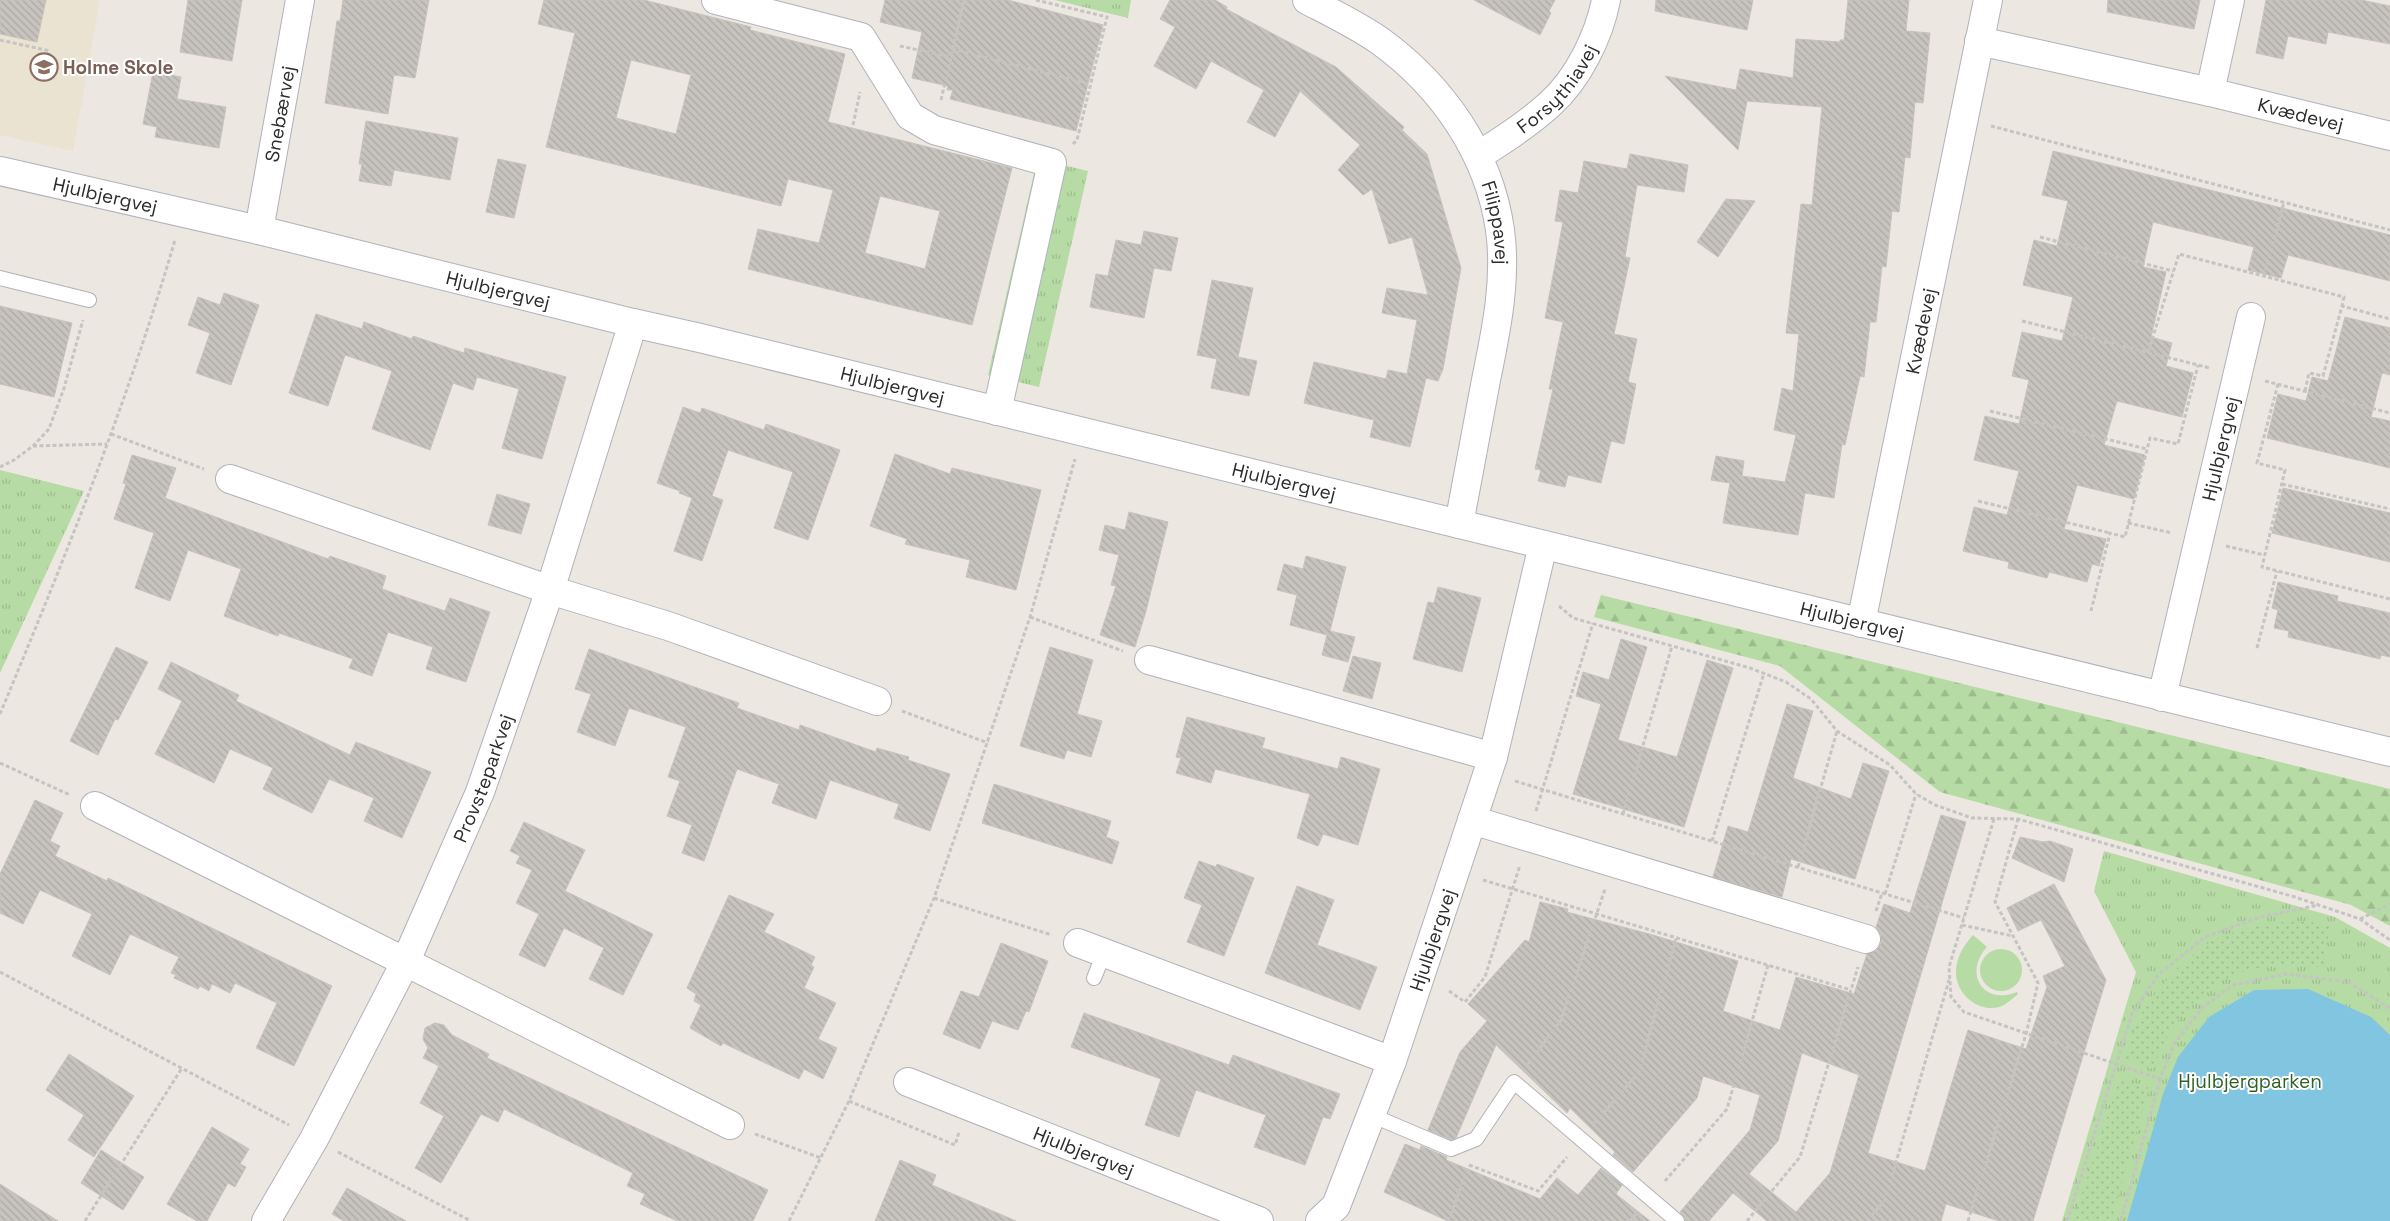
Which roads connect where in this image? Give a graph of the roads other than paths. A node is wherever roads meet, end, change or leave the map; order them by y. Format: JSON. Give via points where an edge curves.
{"nodes":[{"id":1,"x":300,"y":0,"type":"edge"},
{"id":2,"x":716,"y":0,"type":"edge"},
{"id":3,"x":1308,"y":0,"type":"edge"},
{"id":4,"x":1606,"y":0,"type":"edge"},
{"id":5,"x":1988,"y":0,"type":"edge"},
{"id":6,"x":2230,"y":0,"type":"edge"},
{"id":7,"x":1980,"y":41,"type":"junction"},
{"id":8,"x":2210,"y":92,"type":"junction"},
{"id":9,"x":2390,"y":136,"type":"edge"},
{"id":10,"x":1478,"y":156,"type":"junction"},
{"id":11,"x":0,"y":171,"type":"edge"},
{"id":12,"x":259,"y":230,"type":"junction"},
{"id":13,"x":0,"y":278,"type":"edge"},
{"id":14,"x":89,"y":300,"type":"road end"},
{"id":15,"x":2251,"y":317,"type":"dead end"},
{"id":16,"x":633,"y":323,"type":"junction"},
{"id":17,"x":997,"y":410,"type":"junction"},
{"id":18,"x":230,"y":479,"type":"road end"},
{"id":19,"x":1459,"y":524,"type":"junction"},
{"id":20,"x":1543,"y":545,"type":"junction"},
{"id":21,"x":550,"y":590,"type":"junction"},
{"id":22,"x":1861,"y":623,"type":"junction"},
{"id":23,"x":1149,"y":660,"type":"road end"},
{"id":24,"x":2162,"y":696,"type":"junction"},
{"id":25,"x":877,"y":701,"type":"road end"},
{"id":26,"x":2390,"y":752,"type":"edge"},
{"id":27,"x":1493,"y":757,"type":"junction"},
{"id":28,"x":95,"y":806,"type":"road end"},
{"id":29,"x":1472,"y":820,"type":"junction"},
{"id":30,"x":1866,"y":940,"type":"road end"},
{"id":31,"x":1078,"y":943,"type":"road end"},
{"id":32,"x":1104,"y":953,"type":"junction"},
{"id":33,"x":404,"y":963,"type":"junction"},
{"id":34,"x":1094,"y":978,"type":"dead end"},
{"id":35,"x":1392,"y":1061,"type":"junction"},
{"id":36,"x":908,"y":1082,"type":"dead end"},
{"id":37,"x":1371,"y":1114,"type":"junction"},
{"id":38,"x":730,"y":1125,"type":"road end"},
{"id":39,"x":266,"y":1221,"type":"edge"},
{"id":40,"x":1259,"y":1221,"type":"edge"},
{"id":41,"x":1320,"y":1221,"type":"edge"},
{"id":42,"x":1677,"y":1221,"type":"edge"}],
"edges":[{"from":1,"to":12,"type":"street","name":"Snebærvej"},
{"from":2,"to":17,"type":"street","via":[[861,37],[910,116],[934,130],[1052,162]]},
{"from":3,"to":10,"type":"street","name":"Filippavej","via":[[1380,41],[1414,69],[1459,123]]},
{"from":4,"to":10,"type":"street","name":"Forsythiavej","via":[[1588,50],[1551,103]]},
{"from":5,"to":7,"type":"street","name":"Kvædevej"},
{"from":6,"to":8,"type":"street"},
{"from":7,"to":8,"type":"street","name":"Kvædevej"},
{"from":7,"to":22,"type":"street","name":"Kvædevej"},
{"from":8,"to":9,"type":"street","name":"Kvædevej"},
{"from":10,"to":19,"type":"street","name":"Filippavej","via":[[1493,196],[1500,231],[1501,298]]},
{"from":11,"to":12,"type":"street","name":"Hjulbjergvej"},
{"from":12,"to":16,"type":"street","name":"Hjulbjergvej"},
{"from":13,"to":14,"type":"lane"},
{"from":15,"to":24,"type":"street","name":"Hjulbjergvej"},
{"from":16,"to":17,"type":"street","name":"Hjulbjergvej"},
{"from":16,"to":21,"type":"street","name":"Provsteparkvej"},
{"from":17,"to":19,"type":"street","name":"Hjulbjergvej"},
{"from":18,"to":21,"type":"street"},
{"from":19,"to":20,"type":"street","name":"Hjulbjergvej"},
{"from":20,"to":22,"type":"street","name":"Hjulbjergvej"},
{"from":20,"to":27,"type":"street","name":"Hjulbjergvej"},
{"from":21,"to":25,"type":"street","via":[[668,626]]},
{"from":21,"to":33,"type":"street","name":"Provsteparkvej","via":[[480,792]]},
{"from":22,"to":24,"type":"street","name":"Hjulbjergvej"},
{"from":23,"to":27,"type":"street"},
{"from":24,"to":26,"type":"street","name":"Hjulbjergvej"},
{"from":27,"to":29,"type":"street","name":"Hjulbjergvej"},
{"from":28,"to":33,"type":"street"},
{"from":29,"to":30,"type":"street"},
{"from":29,"to":35,"type":"street","name":"Hjulbjergvej"},
{"from":31,"to":32,"type":"street"},
{"from":32,"to":34,"type":"lane"},
{"from":32,"to":35,"type":"street"},
{"from":33,"to":38,"type":"street"},
{"from":33,"to":39,"type":"street","name":"Provsteparkvej","via":[[314,1139]]},
{"from":35,"to":37,"type":"street","name":"Hjulbjergvej"},
{"from":36,"to":40,"type":"street","name":"Hjulbjergvej"},
{"from":37,"to":41,"type":"street","name":"Hjulbjergvej","via":[[1336,1206]]},
{"from":37,"to":42,"type":"lane","via":[[1451,1150],[1476,1139],[1514,1082]]}]}
